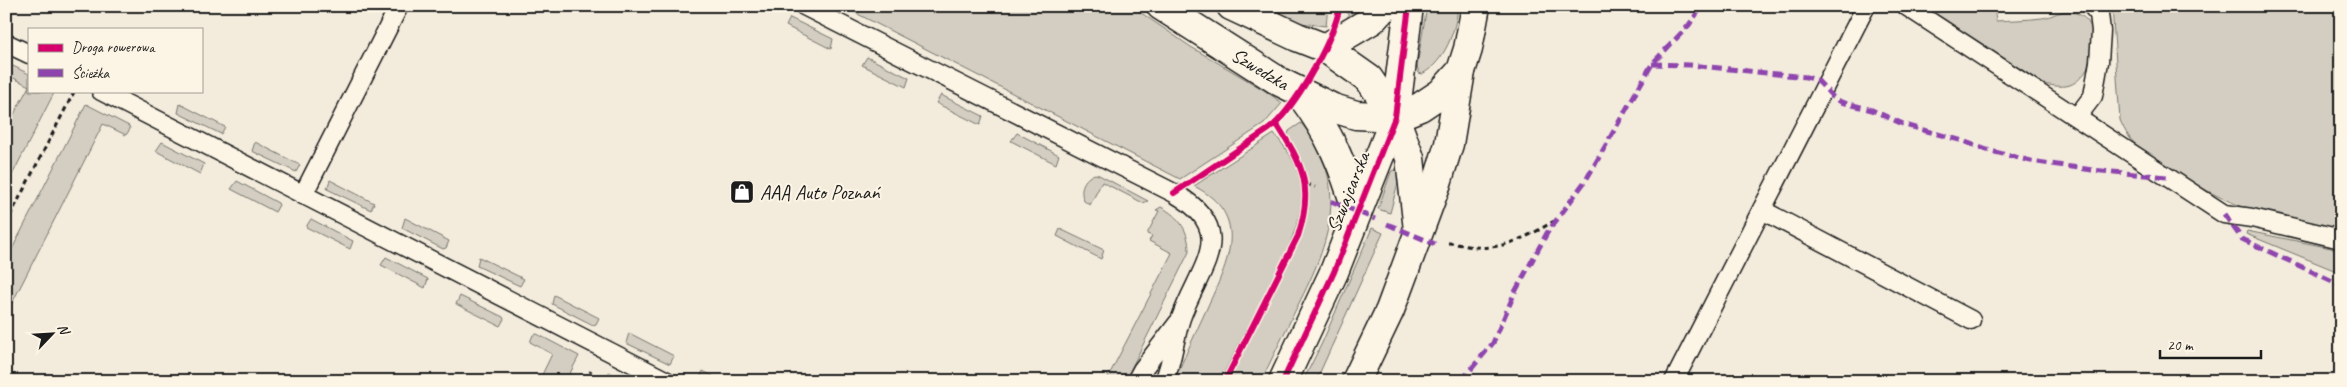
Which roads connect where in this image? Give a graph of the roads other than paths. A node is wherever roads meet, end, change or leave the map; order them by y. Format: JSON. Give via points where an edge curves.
{"nodes":[{"id":1,"x":399,"y":6,"type":"edge"},
{"id":2,"x":804,"y":6,"type":"edge"},
{"id":3,"x":1161,"y":6,"type":"edge"},
{"id":4,"x":1231,"y":6,"type":"edge"},
{"id":5,"x":1385,"y":6,"type":"edge"},
{"id":6,"x":1409,"y":6,"type":"edge"},
{"id":7,"x":1476,"y":6,"type":"edge"},
{"id":8,"x":1866,"y":6,"type":"edge"},
{"id":9,"x":1906,"y":6,"type":"edge"},
{"id":10,"x":2092,"y":6,"type":"edge"},
{"id":11,"x":6,"y":43,"type":"edge"},
{"id":12,"x":1325,"y":48,"type":"junction"},
{"id":13,"x":28,"y":54,"type":"edge"},
{"id":14,"x":1461,"y":71,"type":"junction"},
{"id":15,"x":103,"y":92,"type":"edge"},
{"id":16,"x":1299,"y":92,"type":"junction"},
{"id":17,"x":2077,"y":117,"type":"junction"},
{"id":18,"x":1395,"y":118,"type":"junction"},
{"id":19,"x":304,"y":195,"type":"junction"},
{"id":20,"x":1762,"y":210,"type":"junction"},
{"id":21,"x":1357,"y":212,"type":"junction"},
{"id":22,"x":2341,"y":239,"type":"edge"},
{"id":23,"x":1430,"y":240,"type":"junction"},
{"id":24,"x":1181,"y":318,"type":"junction"},
{"id":25,"x":1971,"y":320,"type":"dead end"},
{"id":26,"x":667,"y":381,"type":"edge"},
{"id":27,"x":1136,"y":381,"type":"edge"},
{"id":28,"x":1164,"y":381,"type":"edge"},
{"id":29,"x":1282,"y":381,"type":"edge"},
{"id":30,"x":1356,"y":381,"type":"edge"},
{"id":31,"x":1674,"y":381,"type":"edge"}],
"edges":[{"from":1,"to":19,"type":"lane"},
{"from":2,"to":24,"type":"lane","via":[[1174,193],[1198,210],[1209,231],[1210,251]]},
{"from":3,"to":16,"type":"street","name":"Szwedzka"},
{"from":4,"to":12,"type":"street","name":"Szwedzka"},
{"from":5,"to":12,"type":"street","via":[[1372,20]]},
{"from":6,"to":18,"type":"street","name":"Szwajcarska"},
{"from":7,"to":14,"type":"street"},
{"from":8,"to":20,"type":"lane"},
{"from":9,"to":17,"type":"lane"},
{"from":10,"to":17,"type":"lane","via":[[2099,14],[2099,62],[2093,96]]},
{"from":11,"to":13,"type":"lane"},
{"from":12,"to":18,"type":"street","name":"Szwedzka","via":[[1369,79]]},
{"from":14,"to":18,"type":"street","name":"Szwedzka","via":[[1434,98]]},
{"from":14,"to":23,"type":"street"},
{"from":15,"to":19,"type":"lane"},
{"from":16,"to":18,"type":"street","name":"Szwedzka","via":[[1356,115]]},
{"from":16,"to":21,"type":"street","name":"Szwajcarska","via":[[1322,122],[1336,149]]},
{"from":17,"to":22,"type":"lane","via":[[2224,214]]},
{"from":18,"to":21,"type":"street","name":"Szwajcarska"},
{"from":18,"to":23,"type":"street","name":"Szwedzka","via":[[1410,158]]},
{"from":19,"to":26,"type":"lane"},
{"from":20,"to":25,"type":"lane"},
{"from":20,"to":31,"type":"lane"},
{"from":21,"to":29,"type":"street","name":"Szwajcarska","via":[[1334,272]]},
{"from":23,"to":30,"type":"street","via":[[1390,310]]},
{"from":24,"to":27,"type":"lane"},
{"from":24,"to":28,"type":"lane","via":[[1172,363]]}]}
